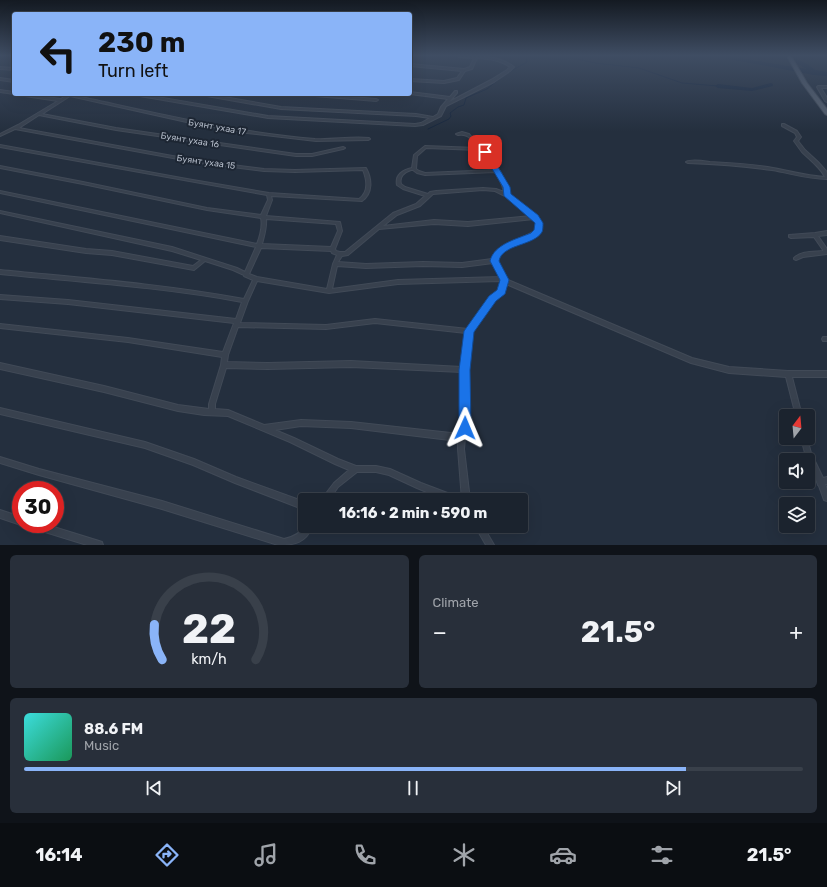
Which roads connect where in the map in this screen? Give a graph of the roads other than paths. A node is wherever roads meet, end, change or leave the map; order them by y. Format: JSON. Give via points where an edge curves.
{"nodes":[{"id":1,"x":438,"y":81,"type":"edge"},
{"id":2,"x":451,"y":81,"type":"edge"},
{"id":3,"x":491,"y":81,"type":"edge"},
{"id":4,"x":807,"y":83,"type":"joint"},
{"id":5,"x":827,"y":87,"type":"edge"},
{"id":6,"x":0,"y":91,"type":"edge"},
{"id":7,"x":456,"y":92,"type":"dead end"},
{"id":8,"x":12,"y":93,"type":"edge"},
{"id":9,"x":412,"y":93,"type":"edge"},
{"id":10,"x":32,"y":96,"type":"edge"},
{"id":11,"x":68,"y":96,"type":"edge"},
{"id":12,"x":74,"y":96,"type":"edge"},
{"id":13,"x":145,"y":96,"type":"edge"},
{"id":14,"x":213,"y":96,"type":"edge"},
{"id":15,"x":327,"y":96,"type":"edge"},
{"id":16,"x":450,"y":98,"type":"junction"},
{"id":17,"x":61,"y":100,"type":"junction"},
{"id":18,"x":376,"y":100,"type":"dead end"},
{"id":19,"x":827,"y":101,"type":"edge"},
{"id":20,"x":446,"y":104,"type":"junction"},
{"id":21,"x":827,"y":107,"type":"edge"},
{"id":22,"x":827,"y":113,"type":"edge"},
{"id":23,"x":38,"y":114,"type":"junction"},
{"id":24,"x":433,"y":118,"type":"junction"},
{"id":25,"x":783,"y":125,"type":"dead end"},
{"id":26,"x":15,"y":128,"type":"junction"},
{"id":27,"x":458,"y":134,"type":"dead end"},
{"id":28,"x":0,"y":135,"type":"edge"},
{"id":29,"x":368,"y":139,"type":"dead end"},
{"id":30,"x":0,"y":146,"type":"edge"},
{"id":31,"x":343,"y":148,"type":"dead end"},
{"id":32,"x":479,"y":149,"type":"junction"},
{"id":33,"x":688,"y":162,"type":"dead end"},
{"id":34,"x":0,"y":167,"type":"edge"},
{"id":35,"x":414,"y":169,"type":"junction"},
{"id":36,"x":496,"y":171,"type":"junction"},
{"id":37,"x":827,"y":177,"type":"edge"},
{"id":38,"x":0,"y":192,"type":"edge"},
{"id":39,"x":270,"y":194,"type":"junction"},
{"id":40,"x":507,"y":195,"type":"junction"},
{"id":41,"x":429,"y":196,"type":"junction"},
{"id":42,"x":0,"y":212,"type":"edge"},
{"id":43,"x":263,"y":217,"type":"junction"},
{"id":44,"x":535,"y":217,"type":"junction"},
{"id":45,"x":379,"y":228,"type":"junction"},
{"id":46,"x":827,"y":233,"type":"edge"},
{"id":47,"x":815,"y":235,"type":"junction"},
{"id":48,"x":791,"y":236,"type":"dead end"},
{"id":49,"x":0,"y":238,"type":"edge"},
{"id":50,"x":258,"y":246,"type":"junction"},
{"id":51,"x":333,"y":249,"type":"junction"},
{"id":52,"x":340,"y":254,"type":"junction"},
{"id":53,"x":796,"y":258,"type":"dead end"},
{"id":54,"x":205,"y":259,"type":"junction"},
{"id":55,"x":494,"y":261,"type":"junction"},
{"id":56,"x":335,"y":264,"type":"junction"},
{"id":57,"x":0,"y":272,"type":"edge"},
{"id":58,"x":246,"y":274,"type":"junction"},
{"id":59,"x":256,"y":279,"type":"junction"},
{"id":60,"x":505,"y":280,"type":"junction"},
{"id":61,"x":329,"y":291,"type":"junction"},
{"id":62,"x":0,"y":296,"type":"edge"},
{"id":63,"x":245,"y":301,"type":"junction"},
{"id":64,"x":237,"y":323,"type":"junction"},
{"id":65,"x":0,"y":326,"type":"edge"},
{"id":66,"x":469,"y":331,"type":"junction"},
{"id":67,"x":225,"y":355,"type":"junction"},
{"id":68,"x":224,"y":365,"type":"junction"},
{"id":69,"x":0,"y":366,"type":"edge"},
{"id":70,"x":465,"y":370,"type":"junction"},
{"id":71,"x":788,"y":374,"type":"junction"},
{"id":72,"x":827,"y":374,"type":"edge"},
{"id":73,"x":796,"y":409,"type":"edge"},
{"id":74,"x":0,"y":411,"type":"edge"},
{"id":75,"x":212,"y":412,"type":"junction"},
{"id":76,"x":263,"y":428,"type":"junction"},
{"id":77,"x":462,"y":438,"type":"junction"},
{"id":78,"x":806,"y":445,"type":"edge"},
{"id":79,"x":0,"y":460,"type":"edge"},
{"id":80,"x":356,"y":469,"type":"junction"},
{"id":81,"x":827,"y":480,"type":"edge"},
{"id":82,"x":820,"y":483,"type":"junction"},
{"id":83,"x":330,"y":493,"type":"edge"},
{"id":84,"x":437,"y":493,"type":"edge"},
{"id":85,"x":465,"y":493,"type":"edge"},
{"id":86,"x":827,"y":497,"type":"edge"},
{"id":87,"x":298,"y":503,"type":"edge"},
{"id":88,"x":0,"y":514,"type":"edge"},
{"id":89,"x":12,"y":517,"type":"edge"},
{"id":90,"x":61,"y":533,"type":"edge"},
{"id":91,"x":306,"y":533,"type":"edge"},
{"id":92,"x":483,"y":533,"type":"edge"},
{"id":93,"x":99,"y":545,"type":"edge"},
{"id":94,"x":490,"y":545,"type":"edge"}],
"edges":[{"from":1,"to":2,"type":"street"},
{"from":3,"to":20,"type":"street"},
{"from":4,"to":21,"type":"main road"},
{"from":4,"to":22,"type":"main road"},
{"from":5,"to":19,"type":"street","via":[[819,87]]},
{"from":6,"to":8,"type":"street"},
{"from":7,"to":16,"type":"street"},
{"from":9,"to":16,"type":"street"},
{"from":10,"to":17,"type":"street"},
{"from":11,"to":17,"type":"street"},
{"from":12,"to":29,"type":"street","name":"Буянт ухаа 17","via":[[247,132],[316,140]]},
{"from":13,"to":24,"type":"street","via":[[286,119],[416,125]]},
{"from":14,"to":24,"type":"street","via":[[282,108]]},
{"from":15,"to":18,"type":"street"},
{"from":16,"to":20,"type":"street"},
{"from":17,"to":23,"type":"street"},
{"from":20,"to":24,"type":"street","via":[[440,115]]},
{"from":23,"to":26,"type":"street"},
{"from":23,"to":31,"type":"street","name":"Буянт ухаа 16","via":[[116,129],[296,155],[312,155]]},
{"from":25,"to":37,"type":"street","via":[[796,132],[799,137],[796,141],[801,151],[824,170]]},
{"from":26,"to":28,"type":"street"},
{"from":26,"to":39,"type":"street","name":"Буянт ухаа 15","via":[[207,163],[264,170],[365,169],[368,178],[368,189],[364,198],[360,200]]},
{"from":27,"to":32,"type":"street","via":[[463,133],[472,137]]},
{"from":30,"to":39,"type":"street"},
{"from":32,"to":35,"type":"street","via":[[425,147],[414,156]]},
{"from":32,"to":36,"type":"street","via":[[485,152]]},
{"from":33,"to":37,"type":"street","via":[[734,164],[804,176]]},
{"from":34,"to":43,"type":"street","via":[[207,209]]},
{"from":35,"to":36,"type":"street","via":[[425,174]]},
{"from":35,"to":41,"type":"street","via":[[399,177],[399,185]]},
{"from":36,"to":40,"type":"street","via":[[506,187]]},
{"from":38,"to":50,"type":"street"},
{"from":39,"to":43,"type":"street"},
{"from":40,"to":41,"type":"street","via":[[483,189],[436,192]]},
{"from":40,"to":44,"type":"street"},
{"from":41,"to":45,"type":"street","via":[[418,205],[395,214]]},
{"from":42,"to":54,"type":"street","via":[[172,249]]},
{"from":43,"to":50,"type":"street","via":[[266,223]]},
{"from":43,"to":51,"type":"street","via":[[338,224],[340,231]]},
{"from":44,"to":45,"type":"street","via":[[468,224],[434,222]]},
{"from":44,"to":55,"type":"street","via":[[539,223],[538,231],[503,249]]},
{"from":45,"to":52,"type":"street","via":[[346,254]]},
{"from":46,"to":47,"type":"street"},
{"from":47,"to":48,"type":"street"},
{"from":47,"to":53,"type":"street","via":[[826,250],[825,253]]},
{"from":49,"to":54,"type":"street","via":[[112,253],[194,268]]},
{"from":50,"to":51,"type":"street"},
{"from":50,"to":58,"type":"street"},
{"from":51,"to":52,"type":"street"},
{"from":52,"to":56,"type":"street"},
{"from":54,"to":58,"type":"street"},
{"from":55,"to":56,"type":"street","via":[[462,265]]},
{"from":55,"to":60,"type":"street"},
{"from":56,"to":61,"type":"street"},
{"from":57,"to":63,"type":"street","via":[[208,294]]},
{"from":58,"to":59,"type":"street"},
{"from":59,"to":61,"type":"street"},
{"from":59,"to":63,"type":"street"},
{"from":60,"to":61,"type":"street","via":[[428,280]]},
{"from":60,"to":66,"type":"street","via":[[501,292],[492,298]]},
{"from":60,"to":71,"type":"street","via":[[692,360],[729,370]]},
{"from":62,"to":64,"type":"street"},
{"from":63,"to":64,"type":"street"},
{"from":64,"to":66,"type":"street","via":[[326,327],[375,321]]},
{"from":64,"to":67,"type":"street"},
{"from":65,"to":67,"type":"street","via":[[128,340]]},
{"from":66,"to":70,"type":"street"},
{"from":67,"to":68,"type":"street"},
{"from":68,"to":70,"type":"street","via":[[351,364]]},
{"from":68,"to":75,"type":"street"},
{"from":69,"to":75,"type":"street","via":[[178,408]]},
{"from":70,"to":77,"type":"street","via":[[465,428]]},
{"from":71,"to":72,"type":"street"},
{"from":71,"to":73,"type":"street"},
{"from":74,"to":87,"type":"street","via":[[145,445]]},
{"from":75,"to":76,"type":"street","via":[[228,413]]},
{"from":76,"to":77,"type":"street","via":[[301,423],[351,425]]},
{"from":76,"to":80,"type":"street"},
{"from":77,"to":85,"type":"street"},
{"from":78,"to":82,"type":"street"},
{"from":79,"to":91,"type":"street","via":[[162,505],[284,543],[296,540]]},
{"from":80,"to":83,"type":"street"},
{"from":80,"to":84,"type":"street","via":[[390,472]]},
{"from":81,"to":82,"type":"street"},
{"from":82,"to":86,"type":"street"},
{"from":88,"to":89,"type":"street"},
{"from":90,"to":93,"type":"street"},
{"from":92,"to":94,"type":"street"}]}
